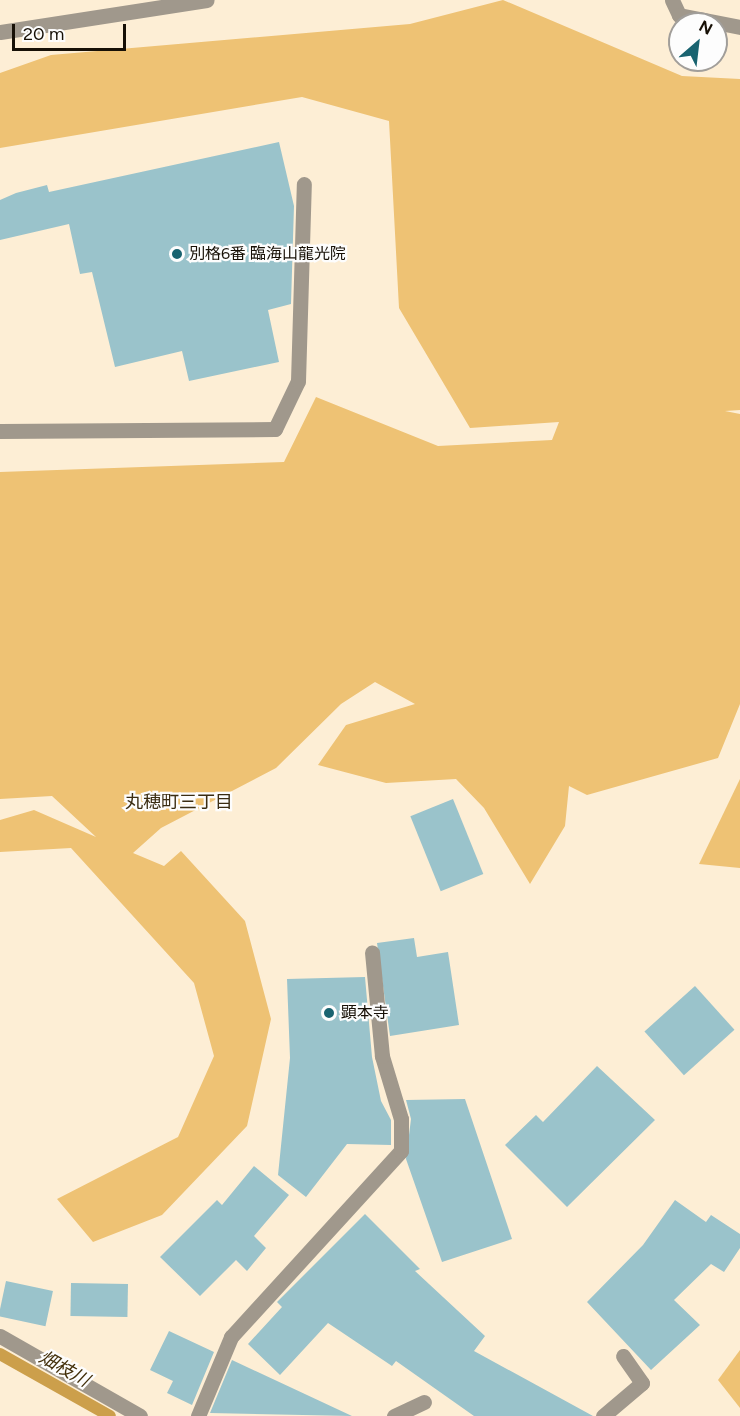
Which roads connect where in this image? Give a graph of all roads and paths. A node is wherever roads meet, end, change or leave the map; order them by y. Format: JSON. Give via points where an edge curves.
{"nodes":[{"id":1,"x":207,"y":0,"type":"edge"},
{"id":2,"x":672,"y":0,"type":"edge"},
{"id":3,"x":740,"y":27,"type":"edge"},
{"id":4,"x":0,"y":32,"type":"edge"},
{"id":5,"x":304,"y":184,"type":"dead end"},
{"id":6,"x":0,"y":431,"type":"edge"},
{"id":7,"x":372,"y":952,"type":"dead end"},
{"id":8,"x":0,"y":1336,"type":"edge"},
{"id":9,"x":622,"y":1356,"type":"dead end"},
{"id":10,"x":424,"y":1402,"type":"dead end"},
{"id":11,"x":140,"y":1416,"type":"edge"},
{"id":12,"x":198,"y":1416,"type":"edge"},
{"id":13,"x":394,"y":1416,"type":"edge"},
{"id":14,"x":603,"y":1416,"type":"edge"}],
"edges":[{"from":1,"to":4,"type":"street"},
{"from":2,"to":3,"type":"street","via":[[679,15]]},
{"from":5,"to":6,"type":"street","via":[[298,381],[275,429]]},
{"from":7,"to":12,"type":"street","via":[[382,1056],[401,1119],[401,1151],[231,1337]]},
{"from":8,"to":11,"type":"street"},
{"from":9,"to":14,"type":"street","via":[[642,1383]]},
{"from":10,"to":13,"type":"street"}]}
